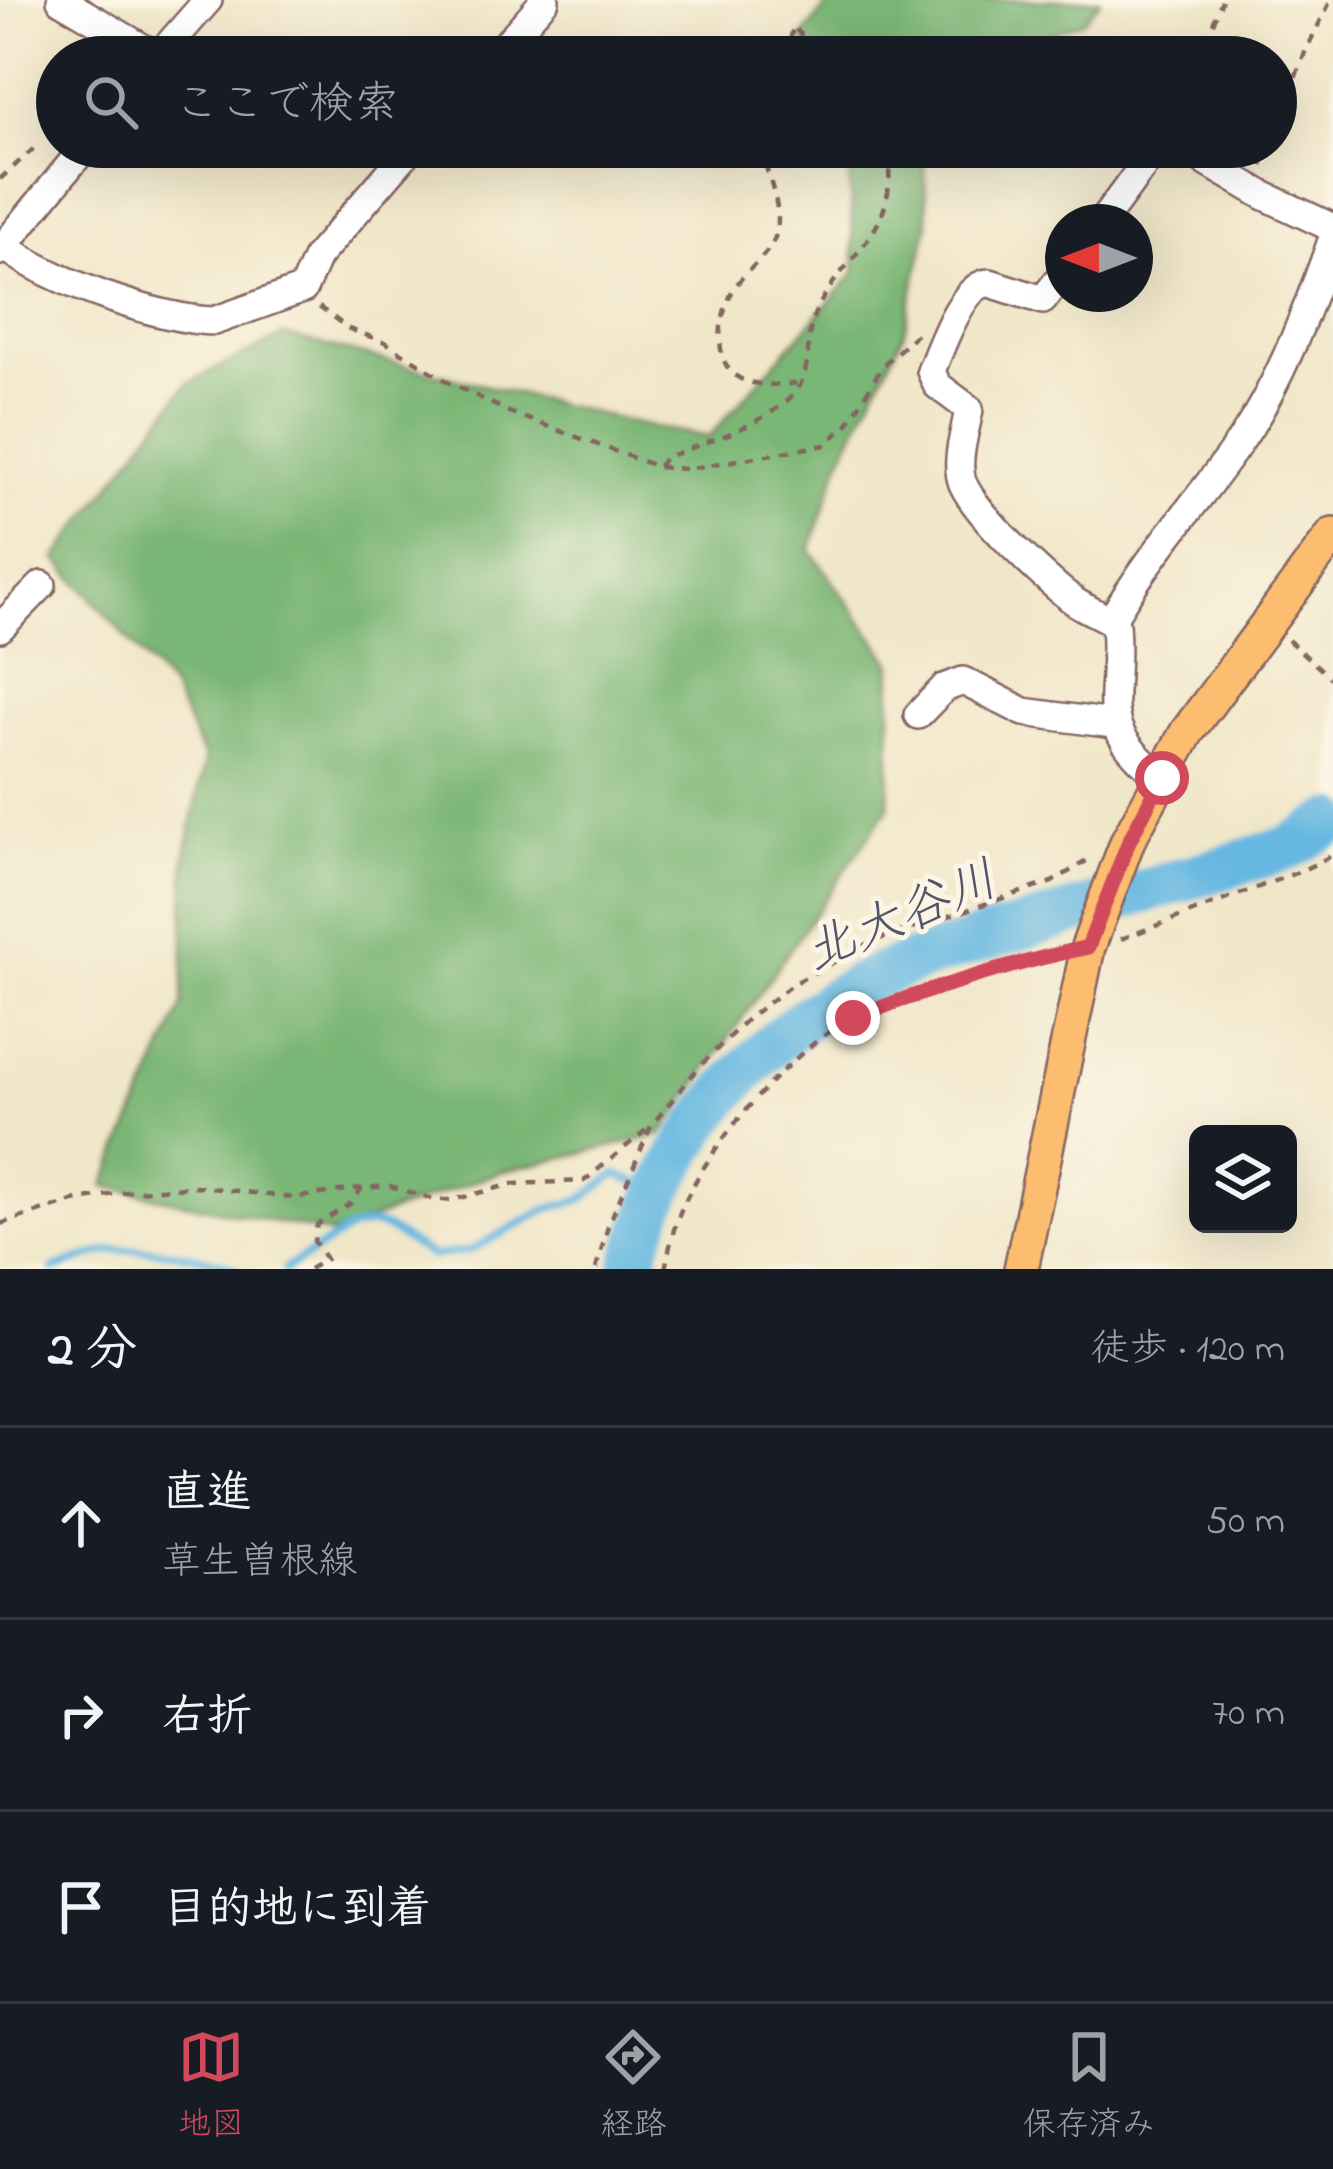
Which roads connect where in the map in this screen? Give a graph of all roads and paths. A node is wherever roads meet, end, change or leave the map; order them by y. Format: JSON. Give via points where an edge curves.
{"nodes":[{"id":1,"x":61,"y":0,"type":"edge"},
{"id":2,"x":208,"y":0,"type":"edge"},
{"id":3,"x":545,"y":0,"type":"edge"},
{"id":4,"x":1222,"y":0,"type":"edge"},
{"id":5,"x":1331,"y":0,"type":"edge"},
{"id":6,"x":122,"y":36,"type":"edge"},
{"id":7,"x":176,"y":36,"type":"edge"},
{"id":8,"x":513,"y":36,"type":"edge"},
{"id":9,"x":1208,"y":36,"type":"edge"},
{"id":10,"x":1297,"y":73,"type":"edge"},
{"id":11,"x":36,"y":147,"type":"edge"},
{"id":12,"x":68,"y":168,"type":"edge"},
{"id":13,"x":394,"y":168,"type":"edge"},
{"id":14,"x":767,"y":168,"type":"edge"},
{"id":15,"x":886,"y":168,"type":"edge"},
{"id":16,"x":1142,"y":168,"type":"edge"},
{"id":17,"x":1217,"y":168,"type":"edge"},
{"id":18,"x":0,"y":179,"type":"edge"},
{"id":19,"x":1115,"y":204,"type":"edge"},
{"id":20,"x":1333,"y":227,"type":"edge"},
{"id":21,"x":1333,"y":238,"type":"edge"},
{"id":22,"x":2,"y":248,"type":"edge"},
{"id":23,"x":303,"y":289,"type":"junction"},
{"id":24,"x":1045,"y":297,"type":"edge"},
{"id":25,"x":961,"y":302,"type":"junction"},
{"id":26,"x":803,"y":383,"type":"junction"},
{"id":27,"x":658,"y":467,"type":"junction"},
{"id":28,"x":1333,"y":536,"type":"edge"},
{"id":29,"x":42,"y":585,"type":"dead end"},
{"id":30,"x":1111,"y":621,"type":"junction"},
{"id":31,"x":1267,"y":621,"type":"junction"},
{"id":32,"x":0,"y":628,"type":"edge"},
{"id":33,"x":1333,"y":680,"type":"edge"},
{"id":34,"x":919,"y":715,"type":"dead end"},
{"id":35,"x":1114,"y":724,"type":"junction"},
{"id":36,"x":1162,"y":778,"type":"junction"},
{"id":37,"x":1333,"y":855,"type":"edge"},
{"id":38,"x":1118,"y":867,"type":"junction"},
{"id":39,"x":1089,"y":942,"type":"junction"},
{"id":40,"x":651,"y":1126,"type":"junction"},
{"id":41,"x":362,"y":1188,"type":"junction"},
{"id":42,"x":0,"y":1223,"type":"edge"},
{"id":43,"x":309,"y":1269,"type":"edge"},
{"id":44,"x":596,"y":1269,"type":"edge"},
{"id":45,"x":664,"y":1269,"type":"edge"},
{"id":46,"x":1021,"y":1269,"type":"edge"}],
"edges":[{"from":1,"to":6,"type":"street"},
{"from":2,"to":7,"type":"street"},
{"from":3,"to":8,"type":"street"},
{"from":4,"to":9,"type":"path"},
{"from":5,"to":10,"type":"path"},
{"from":11,"to":18,"type":"path"},
{"from":12,"to":22,"type":"street"},
{"from":13,"to":23,"type":"street","via":[[317,257]]},
{"from":14,"to":26,"type":"path","via":[[776,235],[730,295],[723,360],[744,381]]},
{"from":15,"to":26,"type":"path","via":[[884,214],[815,313]]},
{"from":16,"to":19,"type":"street"},
{"from":17,"to":20,"type":"street"},
{"from":21,"to":30,"type":"street","via":[[1265,401]]},
{"from":22,"to":23,"type":"street","via":[[96,292],[199,321]]},
{"from":23,"to":27,"type":"path","via":[[349,329],[448,382]]},
{"from":24,"to":25,"type":"street","via":[[980,282]]},
{"from":25,"to":27,"type":"path","via":[[884,364],[848,424],[825,445]]},
{"from":25,"to":30,"type":"street","via":[[931,371],[969,409],[964,484],[1042,573]]},
{"from":26,"to":27,"type":"path","via":[[761,419]]},
{"from":28,"to":31,"type":"main road"},
{"from":29,"to":32,"type":"street"},
{"from":30,"to":35,"type":"street"},
{"from":31,"to":33,"type":"path"},
{"from":31,"to":36,"type":"main road"},
{"from":34,"to":35,"type":"street","via":[[944,688],[964,681],[1024,712]]},
{"from":35,"to":36,"type":"street","via":[[1135,758]]},
{"from":36,"to":38,"type":"main road"},
{"from":37,"to":39,"type":"path","via":[[1124,938]]},
{"from":38,"to":39,"type":"main road"},
{"from":38,"to":40,"type":"path","via":[[1101,854],[1052,882],[839,957],[748,1018]]},
{"from":39,"to":45,"type":"path","via":[[853,1018],[795,1058],[715,1149],[679,1216]]},
{"from":39,"to":46,"type":"main road"},
{"from":40,"to":41,"type":"path","via":[[584,1180],[512,1184],[453,1200]]},
{"from":40,"to":44,"type":"path"},
{"from":41,"to":42,"type":"path","via":[[293,1198],[196,1186],[127,1192]]},
{"from":41,"to":43,"type":"path","via":[[317,1225],[314,1241],[326,1259]]}]}
